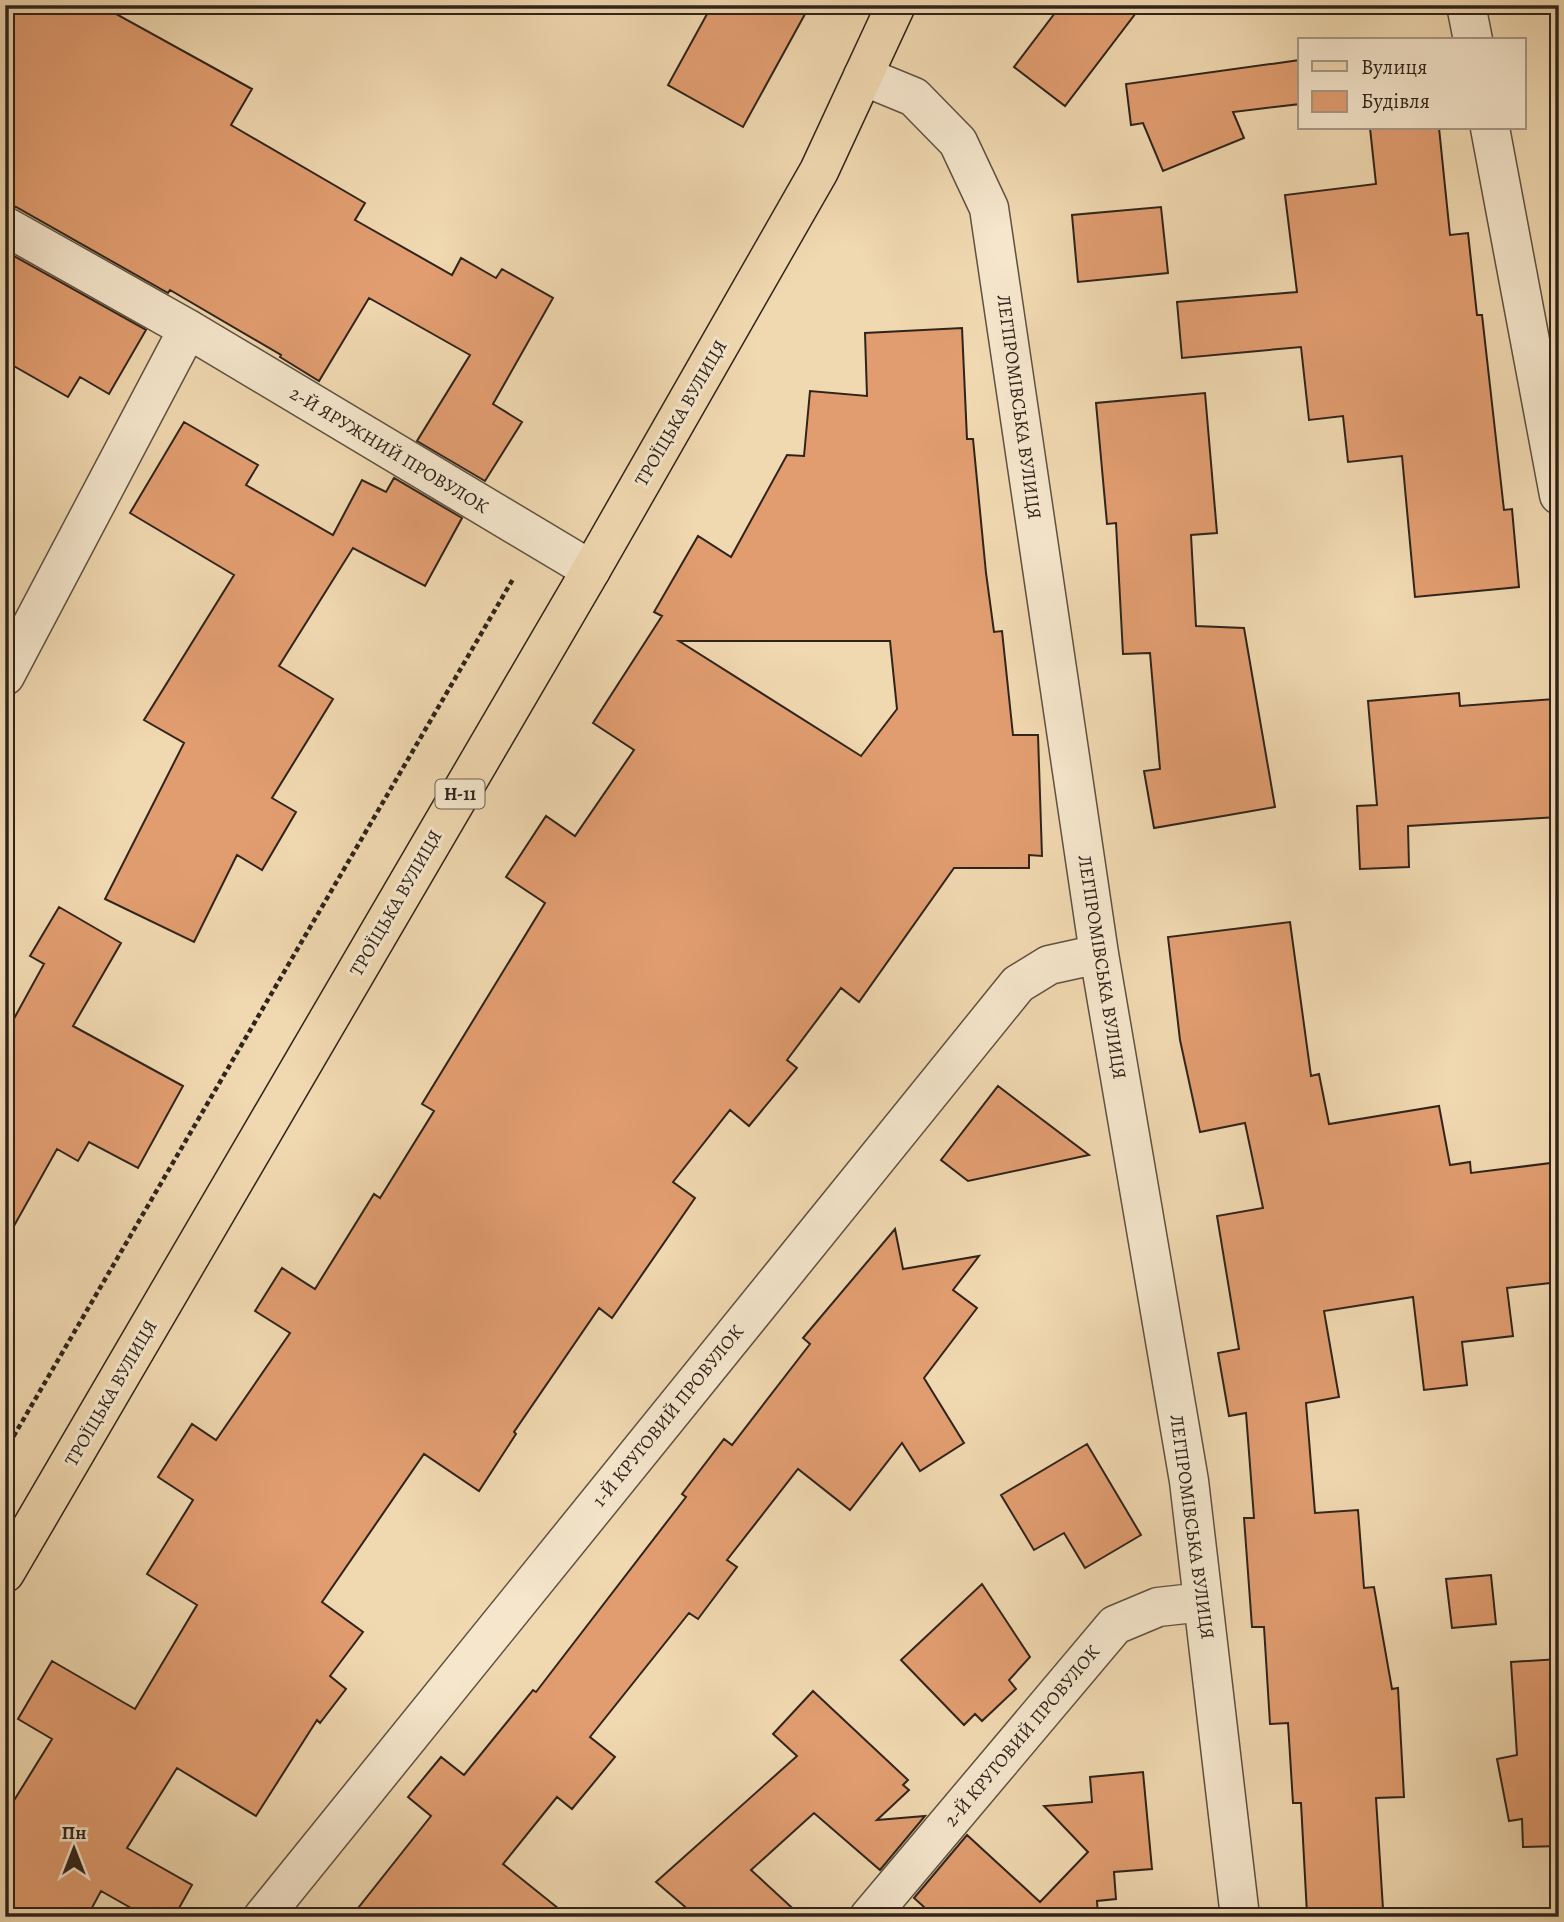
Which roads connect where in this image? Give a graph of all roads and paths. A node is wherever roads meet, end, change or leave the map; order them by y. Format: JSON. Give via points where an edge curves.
{"nodes":[{"id":1,"x":896,"y":5,"type":"edge"},
{"id":2,"x":1466,"y":5,"type":"edge"},
{"id":3,"x":1473,"y":38,"type":"edge"},
{"id":4,"x":863,"y":76,"type":"junction"},
{"id":5,"x":1490,"y":130,"type":"edge"},
{"id":6,"x":5,"y":226,"type":"edge"},
{"id":7,"x":188,"y":329,"type":"junction"},
{"id":8,"x":1559,"y":495,"type":"edge"},
{"id":9,"x":537,"y":539,"type":"junction"},
{"id":10,"x":591,"y":570,"type":"junction"},
{"id":11,"x":5,"y":676,"type":"edge"},
{"id":12,"x":1099,"y":954,"type":"junction"},
{"id":13,"x":5,"y":1451,"type":"edge"},
{"id":14,"x":5,"y":1573,"type":"edge"},
{"id":15,"x":1203,"y":1602,"type":"junction"},
{"id":16,"x":263,"y":1917,"type":"edge"},
{"id":17,"x":869,"y":1917,"type":"edge"},
{"id":18,"x":1240,"y":1917,"type":"edge"}],
"edges":[{"from":1,"to":4,"type":"main road","name":"ТРОЇЦЬКА ВУЛИЦЯ","number":"Н-11"},
{"from":2,"to":3,"type":"street"},
{"from":4,"to":10,"type":"main road","name":"ТРОЇЦЬКА ВУЛИЦЯ","number":"Н-11","via":[[819,171]]},
{"from":4,"to":12,"type":"street","name":"ЛЕГПРОМІВСЬКА ВУЛИЦЯ","via":[[914,97],[958,142],[989,208]]},
{"from":5,"to":8,"type":"street"},
{"from":6,"to":7,"type":"street","name":"2-Й ЯРУЖНИЙ ПРОВУЛОК"},
{"from":7,"to":9,"type":"street","name":"2-Й ЯРУЖНИЙ ПРОВУЛОК"},
{"from":7,"to":11,"type":"street"},
{"from":9,"to":10,"type":"street","name":"2-Й ЯРУЖНИЙ ПРОВУЛОК"},
{"from":9,"to":13,"type":"path"},
{"from":10,"to":14,"type":"main road","name":"ТРОЇЦЬКА ВУЛИЦЯ","number":"Н-11"},
{"from":12,"to":15,"type":"street","name":"ЛЕГПРОМІВСЬКА ВУЛИЦЯ","via":[[1189,1481]]},
{"from":12,"to":16,"type":"street","name":"1-Й КРУГОВИЙ ПРОВУЛОК","via":[[1049,965],[1018,984]]},
{"from":15,"to":17,"type":"street","name":"2-Й КРУГОВИЙ ПРОВУЛОК","via":[[1158,1607],[1115,1625]]},
{"from":15,"to":18,"type":"street","name":"ЛЕГПРОМІВСЬКА ВУЛИЦЯ"}]}
